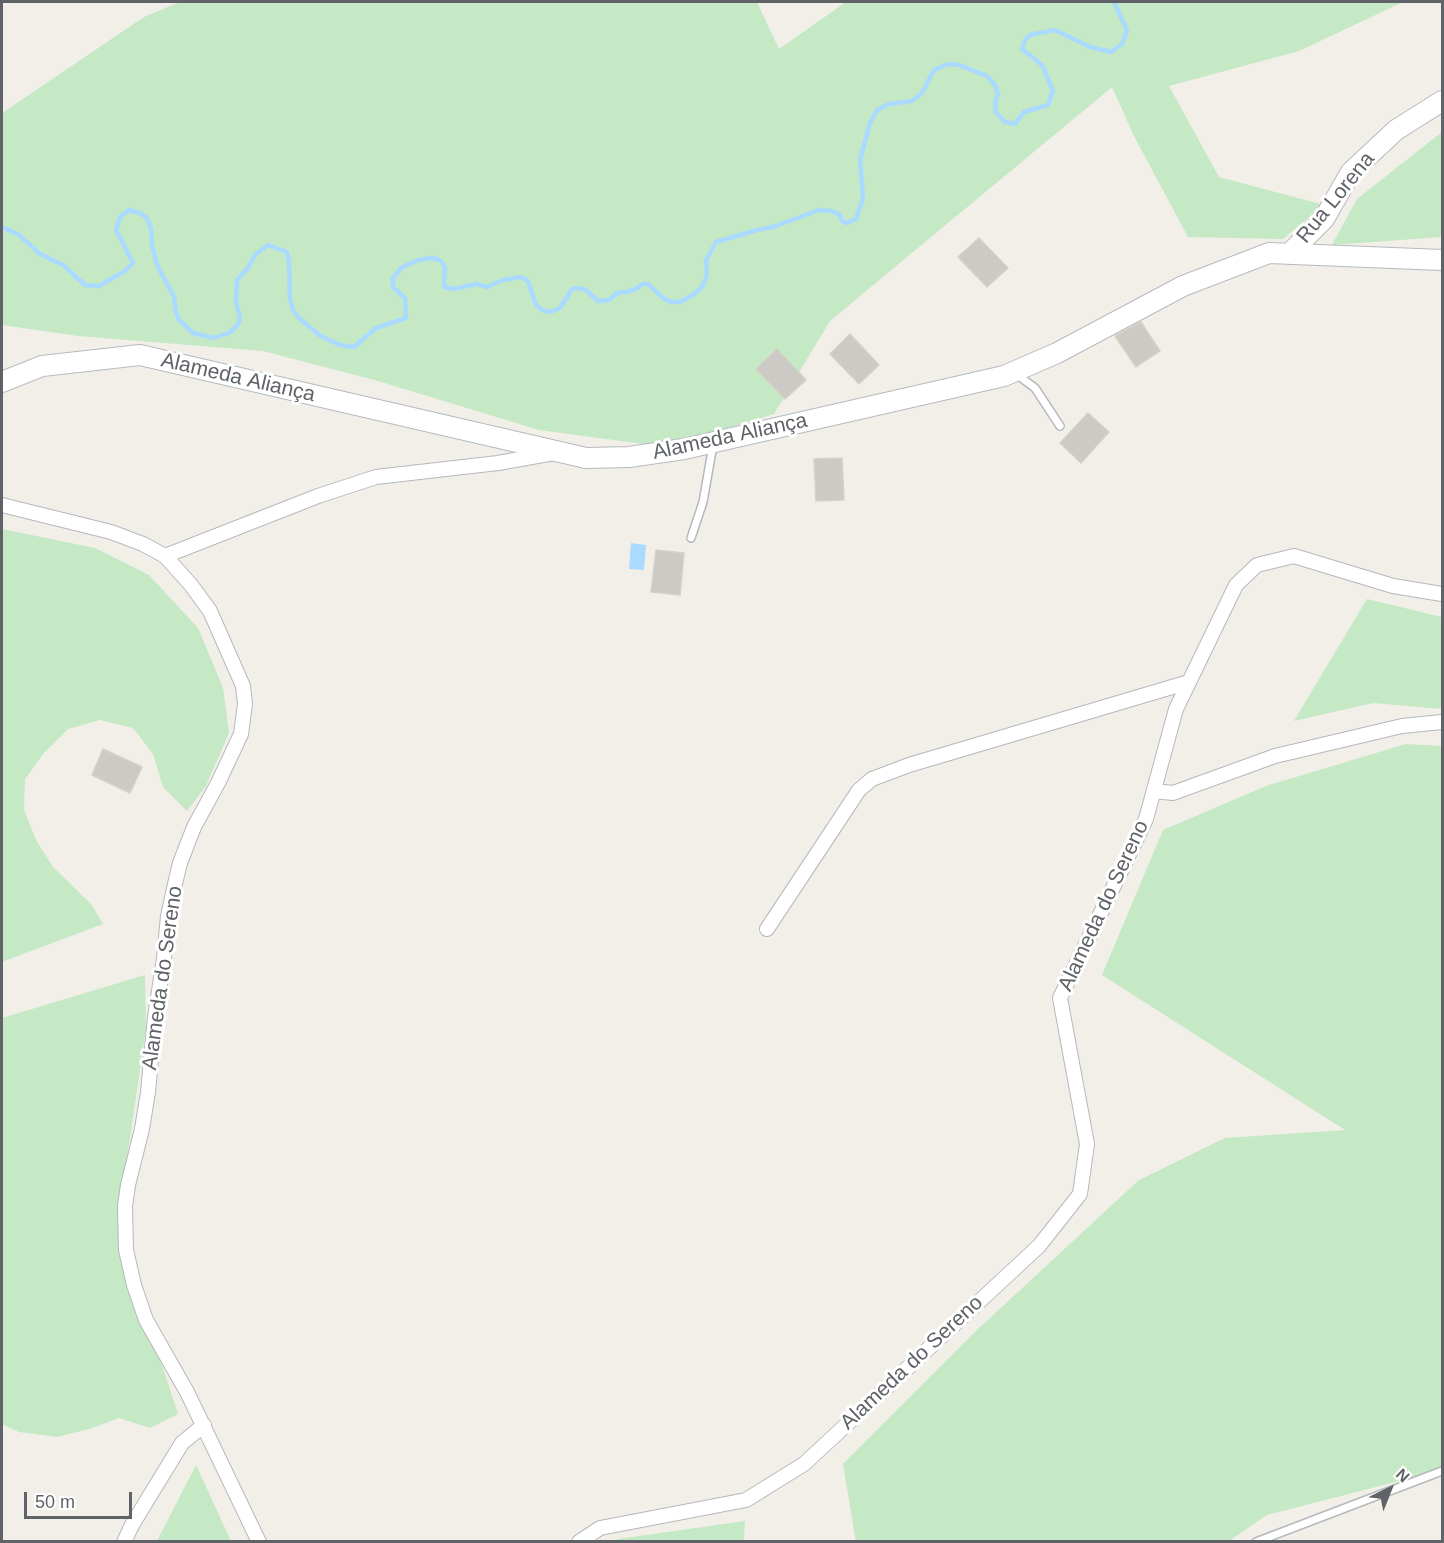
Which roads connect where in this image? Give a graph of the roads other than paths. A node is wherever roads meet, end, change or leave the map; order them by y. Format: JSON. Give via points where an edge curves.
{"nodes":[{"id":1,"x":1443,"y":101,"type":"edge"},
{"id":2,"x":1289,"y":254,"type":"junction"},
{"id":3,"x":1443,"y":260,"type":"edge"},
{"id":4,"x":1014,"y":372,"type":"junction"},
{"id":5,"x":2,"y":382,"type":"edge"},
{"id":6,"x":1060,"y":426,"type":"dead end"},
{"id":7,"x":714,"y":443,"type":"junction"},
{"id":8,"x":559,"y":452,"type":"junction"},
{"id":9,"x":2,"y":505,"type":"edge"},
{"id":10,"x":692,"y":538,"type":"dead end"},
{"id":11,"x":165,"y":556,"type":"junction"},
{"id":12,"x":1443,"y":594,"type":"edge"},
{"id":13,"x":1189,"y":682,"type":"junction"},
{"id":14,"x":1443,"y":722,"type":"edge"},
{"id":15,"x":1154,"y":791,"type":"junction"},
{"id":16,"x":767,"y":929,"type":"dead end"},
{"id":17,"x":204,"y":1425,"type":"junction"},
{"id":18,"x":1443,"y":1471,"type":"edge"},
{"id":19,"x":124,"y":1542,"type":"edge"},
{"id":20,"x":259,"y":1542,"type":"edge"},
{"id":21,"x":579,"y":1542,"type":"edge"},
{"id":22,"x":1256,"y":1542,"type":"edge"}],
"edges":[{"from":1,"to":2,"type":"street","name":"Rua Lorena","via":[[1396,130],[1351,172],[1324,219]]},
{"from":2,"to":3,"type":"street","name":"Alameda Aliança"},
{"from":2,"to":4,"type":"street","name":"Alameda Aliança","via":[[1269,253],[1205,277]]},
{"from":4,"to":6,"type":"lane","via":[[1035,388]]},
{"from":4,"to":7,"type":"street","name":"Alameda Aliança"},
{"from":5,"to":8,"type":"street","name":"Alameda Aliança","via":[[42,366],[140,355]]},
{"from":7,"to":8,"type":"street","name":"Alameda Aliança","via":[[606,459]]},
{"from":7,"to":10,"type":"lane"},
{"from":8,"to":11,"type":"street","via":[[376,477]]},
{"from":9,"to":11,"type":"street","name":"Alameda do Sereno","via":[[111,532]]},
{"from":11,"to":17,"type":"street","name":"Alameda do Sereno","via":[[210,611],[243,686],[244,704],[241,734],[180,863],[168,916],[143,1120],[125,1206],[126,1250],[146,1320]]},
{"from":12,"to":13,"type":"street","name":"Alameda do Sereno","via":[[1393,586],[1294,556],[1257,565],[1236,585]]},
{"from":13,"to":15,"type":"street","name":"Alameda do Sereno","via":[[1176,709]]},
{"from":13,"to":16,"type":"street","via":[[920,761],[872,779],[860,790]]},
{"from":14,"to":15,"type":"street","via":[[1401,726],[1275,756],[1173,793]]},
{"from":15,"to":21,"type":"street","name":"Alameda do Sereno","via":[[1146,819],[1060,998],[1087,1144],[1080,1194],[1039,1246],[804,1464],[746,1500],[600,1528]]},
{"from":17,"to":19,"type":"street","via":[[182,1443]]},
{"from":17,"to":20,"type":"street","name":"Alameda do Sereno"},
{"from":18,"to":22,"type":"lane"}]}
